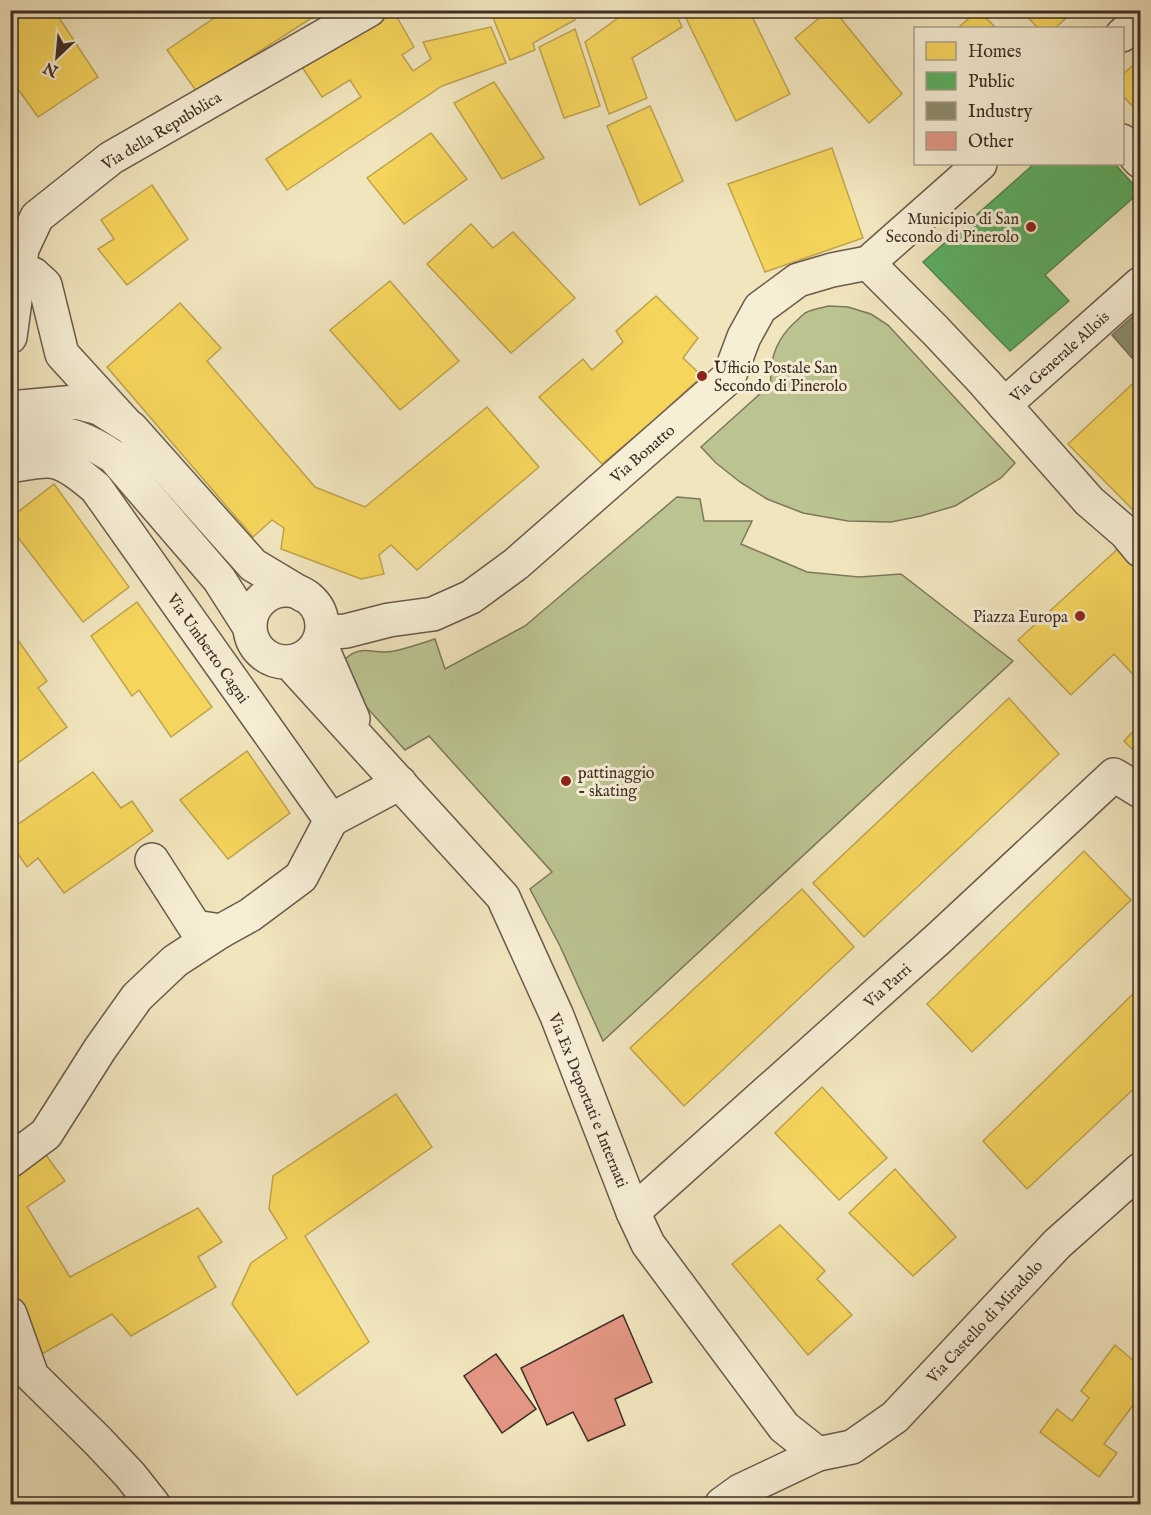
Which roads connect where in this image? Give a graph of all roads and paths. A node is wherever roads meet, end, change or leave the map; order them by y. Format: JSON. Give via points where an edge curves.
{"nodes":[{"id":1,"x":369,"y":10,"type":"edge"},
{"id":2,"x":1140,"y":19,"type":"edge"},
{"id":3,"x":1124,"y":33,"type":"edge"},
{"id":4,"x":1124,"y":143,"type":"edge"},
{"id":5,"x":1140,"y":161,"type":"edge"},
{"id":6,"x":979,"y":165,"type":"edge"},
{"id":7,"x":15,"y":263,"type":"edge"},
{"id":8,"x":868,"y":263,"type":"junction"},
{"id":9,"x":1140,"y":284,"type":"edge"},
{"id":10,"x":11,"y":334,"type":"edge"},
{"id":11,"x":1004,"y":405,"type":"junction"},
{"id":12,"x":10,"y":408,"type":"edge"},
{"id":13,"x":131,"y":428,"type":"junction"},
{"id":14,"x":10,"y":438,"type":"edge"},
{"id":15,"x":10,"y":466,"type":"edge"},
{"id":16,"x":1140,"y":550,"type":"edge"},
{"id":17,"x":314,"y":619,"type":"junction"},
{"id":18,"x":249,"y":626,"type":"junction"},
{"id":19,"x":289,"y":662,"type":"junction"},
{"id":20,"x":364,"y":745,"type":"junction"},
{"id":21,"x":400,"y":783,"type":"junction"},
{"id":22,"x":1140,"y":791,"type":"edge"},
{"id":23,"x":330,"y":820,"type":"junction"},
{"id":24,"x":152,"y":860,"type":"dead end"},
{"id":25,"x":220,"y":931,"type":"junction"},
{"id":26,"x":10,"y":1161,"type":"edge"},
{"id":27,"x":1140,"y":1170,"type":"edge"},
{"id":28,"x":633,"y":1212,"type":"junction"},
{"id":29,"x":10,"y":1314,"type":"edge"},
{"id":30,"x":818,"y":1454,"type":"junction"},
{"id":31,"x":153,"y":1504,"type":"edge"},
{"id":32,"x":722,"y":1504,"type":"edge"}],
"edges":[{"from":1,"to":7,"type":"street","name":"Via della Repubblica","via":[[111,158],[37,217]]},
{"from":2,"to":3,"type":"street"},
{"from":4,"to":5,"type":"street"},
{"from":6,"to":8,"type":"street"},
{"from":7,"to":10,"type":"street","name":"Via della Repubblica"},
{"from":7,"to":13,"type":"street","via":[[45,285],[62,354]]},
{"from":8,"to":11,"type":"street"},
{"from":8,"to":17,"type":"street","name":"Via Bonatto","via":[[798,280],[760,308],[729,377],[516,564],[471,597],[434,614],[346,631]]},
{"from":9,"to":11,"type":"street","name":"Via Generale Allois"},
{"from":11,"to":16,"type":"street","via":[[1089,501]]},
{"from":12,"to":13,"type":"street","via":[[76,402],[99,408]]},
{"from":13,"to":17,"type":"street","via":[[253,565]]},
{"from":14,"to":18,"type":"street","via":[[40,433],[69,435],[114,457],[219,579]]},
{"from":15,"to":23,"type":"street","name":"Via Umberto Cagni","via":[[58,462],[96,488]]},
{"from":17,"to":18,"type":"street","via":[[291,591],[278,591],[258,603]]},
{"from":17,"to":19,"type":"street","via":[[313,650]]},
{"from":17,"to":20,"type":"street","name":"Via Ex Deportati e Internati"},
{"from":18,"to":19,"type":"street","via":[[251,638],[266,657]]},
{"from":19,"to":20,"type":"street","name":"Via Ex Deportati e Internati"},
{"from":20,"to":21,"type":"street","name":"Via Ex Deportati e Internati"},
{"from":21,"to":23,"type":"street"},
{"from":21,"to":28,"type":"street","name":"Via Ex Deportati e Internati","via":[[503,897],[556,1016]]},
{"from":22,"to":28,"type":"street","name":"Via Parri","via":[[1114,775],[938,939]]},
{"from":23,"to":25,"type":"street","via":[[301,877],[250,915]]},
{"from":24,"to":25,"type":"street","via":[[195,927]]},
{"from":25,"to":26,"type":"street","via":[[175,961],[137,997],[46,1134]]},
{"from":27,"to":30,"type":"street","name":"Via Castello di Miradolo","via":[[1057,1244],[895,1417],[852,1447]]},
{"from":28,"to":30,"type":"street","name":"Via Ex Deportati e Internati","via":[[648,1244],[784,1427]]},
{"from":29,"to":31,"type":"street","via":[[32,1376],[122,1466]]},
{"from":30,"to":32,"type":"street","name":"Via Castello di Miradolo","via":[[740,1491]]}]}
